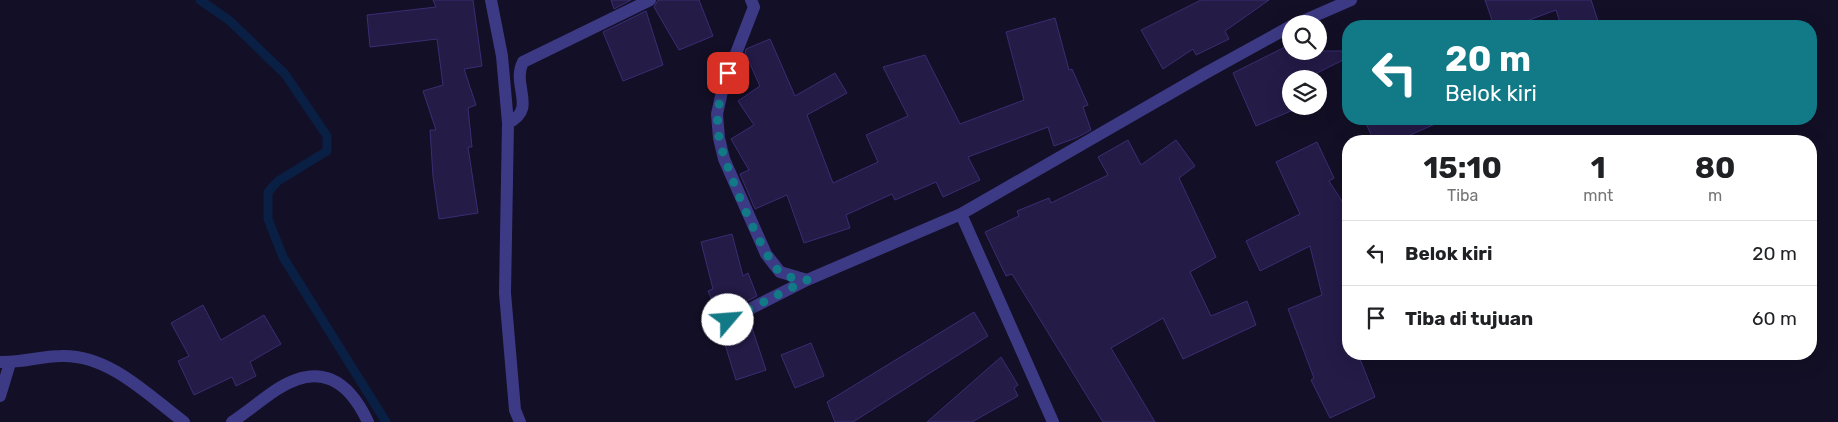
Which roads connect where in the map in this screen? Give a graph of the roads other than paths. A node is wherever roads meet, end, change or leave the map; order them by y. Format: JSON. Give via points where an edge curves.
{"nodes":[{"id":1,"x":491,"y":0,"type":"edge"},
{"id":2,"x":650,"y":0,"type":"edge"},
{"id":3,"x":751,"y":0,"type":"edge"},
{"id":4,"x":1351,"y":0,"type":"edge"},
{"id":5,"x":1317,"y":15,"type":"edge"},
{"id":6,"x":1282,"y":31,"type":"edge"},
{"id":7,"x":508,"y":124,"type":"junction"},
{"id":8,"x":961,"y":214,"type":"junction"},
{"id":9,"x":807,"y":280,"type":"junction"},
{"id":10,"x":728,"y":320,"type":"dead end"},
{"id":11,"x":5,"y":363,"type":"edge"},
{"id":12,"x":0,"y":396,"type":"edge"},
{"id":13,"x":184,"y":422,"type":"edge"},
{"id":14,"x":232,"y":422,"type":"edge"},
{"id":15,"x":368,"y":422,"type":"edge"},
{"id":16,"x":520,"y":422,"type":"edge"},
{"id":17,"x":1052,"y":422,"type":"edge"}],
"edges":[{"from":1,"to":7,"type":"street","via":[[502,56]]},
{"from":2,"to":7,"type":"street","via":[[523,62],[520,69],[524,110],[518,119]]},
{"from":3,"to":9,"type":"street","via":[[754,7],[723,88],[717,114],[719,138],[724,159],[766,254],[780,272]]},
{"from":4,"to":5,"type":"street"},
{"from":6,"to":8,"type":"street"},
{"from":7,"to":16,"type":"street","via":[[505,293],[515,410]]},
{"from":8,"to":9,"type":"street"},
{"from":8,"to":17,"type":"street"},
{"from":9,"to":10,"type":"street"},
{"from":11,"to":12,"type":"street"},
{"from":11,"to":13,"type":"street","via":[[62,356],[85,359],[112,368]]},
{"from":14,"to":15,"type":"street","via":[[290,382],[312,377],[330,378],[352,394]]}]}
